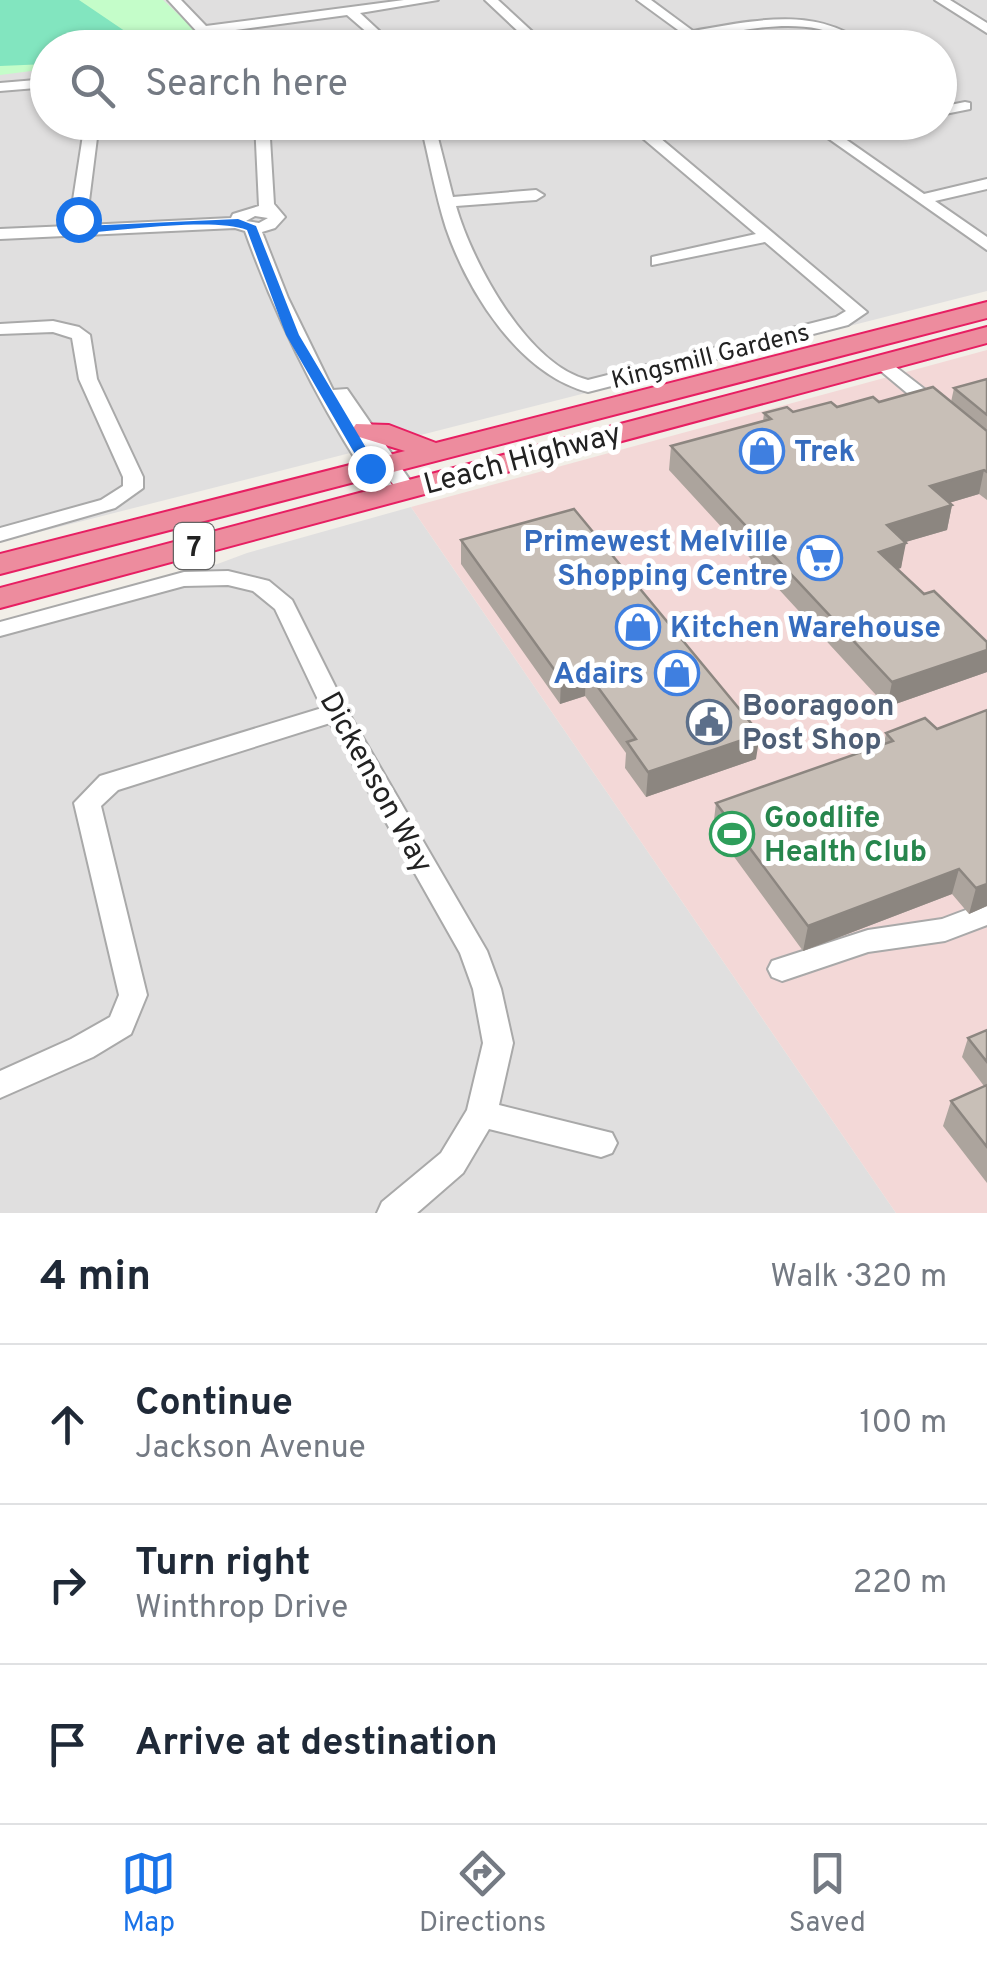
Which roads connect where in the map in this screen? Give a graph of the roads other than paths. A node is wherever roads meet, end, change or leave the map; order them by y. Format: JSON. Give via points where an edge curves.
{"nodes":[{"id":1,"x":174,"y":0,"type":"edge"},
{"id":2,"x":184,"y":0,"type":"edge"},
{"id":3,"x":432,"y":0,"type":"edge"},
{"id":4,"x":490,"y":0,"type":"edge"},
{"id":5,"x":642,"y":0,"type":"edge"},
{"id":6,"x":941,"y":0,"type":"edge"},
{"id":7,"x":350,"y":12,"type":"junction"},
{"id":8,"x":987,"y":29,"type":"edge"},
{"id":9,"x":208,"y":30,"type":"edge"},
{"id":10,"x":210,"y":30,"type":"edge"},
{"id":11,"x":237,"y":30,"type":"edge"},
{"id":12,"x":370,"y":30,"type":"edge"},
{"id":13,"x":524,"y":30,"type":"edge"},
{"id":14,"x":683,"y":30,"type":"edge"},
{"id":15,"x":722,"y":30,"type":"edge"},
{"id":16,"x":830,"y":30,"type":"edge"},
{"id":17,"x":30,"y":84,"type":"edge"},
{"id":18,"x":0,"y":87,"type":"edge"},
{"id":19,"x":965,"y":106,"type":"dead end"},
{"id":20,"x":957,"y":108,"type":"edge"},
{"id":21,"x":90,"y":140,"type":"edge"},
{"id":22,"x":255,"y":140,"type":"edge"},
{"id":23,"x":265,"y":140,"type":"edge"},
{"id":24,"x":432,"y":140,"type":"edge"},
{"id":25,"x":653,"y":140,"type":"edge"},
{"id":26,"x":837,"y":140,"type":"edge"},
{"id":27,"x":987,"y":184,"type":"edge"},
{"id":28,"x":536,"y":195,"type":"dead end"},
{"id":29,"x":922,"y":199,"type":"junction"},
{"id":30,"x":448,"y":202,"type":"junction"},
{"id":31,"x":252,"y":219,"type":"junction"},
{"id":32,"x":77,"y":230,"type":"junction"},
{"id":33,"x":0,"y":234,"type":"edge"},
{"id":34,"x":770,"y":236,"type":"junction"},
{"id":35,"x":987,"y":245,"type":"edge"},
{"id":36,"x":658,"y":260,"type":"dead end"},
{"id":37,"x":978,"y":315,"type":"edge"},
{"id":38,"x":0,"y":329,"type":"edge"},
{"id":39,"x":987,"y":335,"type":"edge"},
{"id":40,"x":882,"y":362,"type":"junction"},
{"id":41,"x":949,"y":418,"type":"edge"},
{"id":42,"x":434,"y":452,"type":"junction"},
{"id":43,"x":379,"y":465,"type":"junction"},
{"id":44,"x":0,"y":536,"type":"edge"},
{"id":45,"x":0,"y":564,"type":"edge"},
{"id":46,"x":0,"y":598,"type":"edge"},
{"id":47,"x":0,"y":629,"type":"edge"},
{"id":48,"x":336,"y":712,"type":"junction"},
{"id":49,"x":987,"y":914,"type":"edge"},
{"id":50,"x":782,"y":969,"type":"dead end"},
{"id":51,"x":0,"y":1085,"type":"edge"},
{"id":52,"x":482,"y":1114,"type":"junction"},
{"id":53,"x":602,"y":1143,"type":"dead end"},
{"id":54,"x":393,"y":1213,"type":"edge"}],
"edges":[{"from":1,"to":9,"type":"street"},
{"from":2,"to":10,"type":"street"},
{"from":3,"to":7,"type":"street"},
{"from":4,"to":13,"type":"street"},
{"from":5,"to":14,"type":"street"},
{"from":6,"to":8,"type":"street"},
{"from":7,"to":11,"type":"street"},
{"from":7,"to":12,"type":"street"},
{"from":15,"to":16,"type":"street"},
{"from":17,"to":18,"type":"street"},
{"from":19,"to":20,"type":"street"},
{"from":21,"to":32,"type":"street"},
{"from":22,"to":31,"type":"street"},
{"from":23,"to":31,"type":"street","via":[[264,202]]},
{"from":24,"to":30,"type":"street","name":"Kingsmill Gardens"},
{"from":25,"to":34,"type":"street","name":"Kingsmill Gardens"},
{"from":26,"to":29,"type":"street"},
{"from":27,"to":29,"type":"street"},
{"from":28,"to":30,"type":"street"},
{"from":29,"to":35,"type":"street"},
{"from":30,"to":34,"type":"street","name":"Kingsmill Gardens","via":[[460,242],[505,319],[555,375],[576,386],[842,322],[858,312]]},
{"from":31,"to":32,"type":"street"},
{"from":31,"to":43,"type":"street","via":[[302,331]]},
{"from":32,"to":33,"type":"street"},
{"from":34,"to":36,"type":"street"},
{"from":37,"to":42,"type":"highway","name":"Leach Highway","number":"7"},
{"from":38,"to":44,"type":"street","via":[[56,326],[81,335],[88,378],[133,477],[133,488],[97,508]]},
{"from":39,"to":40,"type":"highway","name":"Leach Highway","number":"7"},
{"from":40,"to":41,"type":"street"},
{"from":40,"to":43,"type":"highway","name":"Leach Highway","number":"7"},
{"from":42,"to":43,"type":"highway","name":"Leach Highway","number":"7"},
{"from":42,"to":43,"type":"highway","via":[[389,434]]},
{"from":43,"to":45,"type":"highway","name":"Leach Highway","number":"7"},
{"from":43,"to":46,"type":"highway","name":"Leach Highway","number":"7"},
{"from":47,"to":48,"type":"street","name":"Dickenson Way","via":[[184,579],[228,578],[260,586],[284,605]]},
{"from":48,"to":51,"type":"street","via":[[109,783],[87,802],[133,995],[121,1025]]},
{"from":48,"to":52,"type":"street","name":"Dickenson Way","via":[[473,951],[487,988],[498,1042]]},
{"from":49,"to":50,"type":"street"},
{"from":52,"to":53,"type":"street"},
{"from":52,"to":54,"type":"street","name":"Dickenson Way","via":[[452,1163]]}]}
